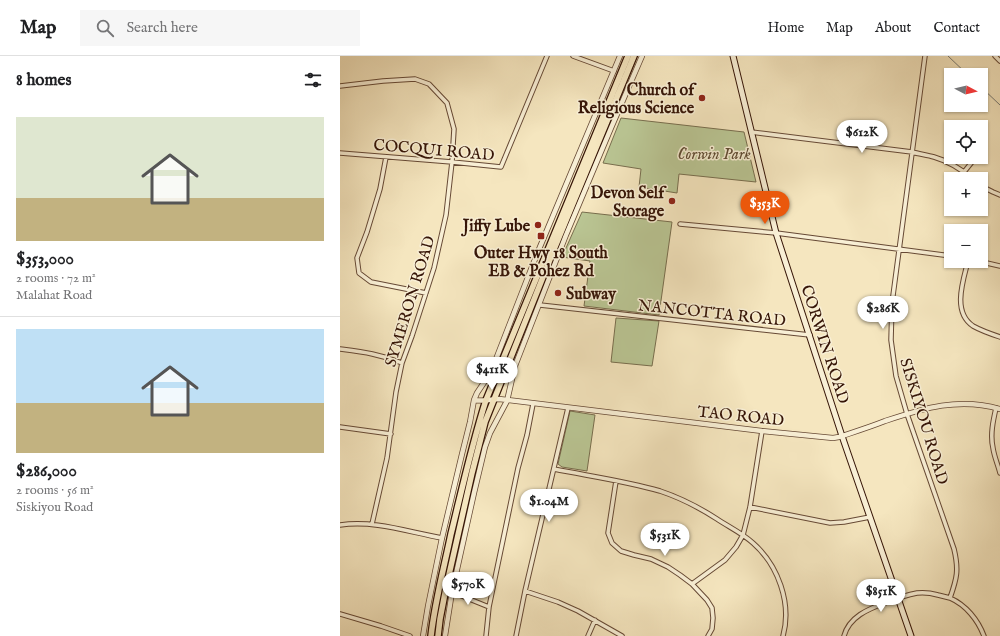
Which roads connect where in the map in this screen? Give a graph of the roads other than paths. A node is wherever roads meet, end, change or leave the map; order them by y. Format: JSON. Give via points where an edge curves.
{"nodes":[{"id":1,"x":547,"y":56,"type":"edge"},
{"id":2,"x":573,"y":56,"type":"edge"},
{"id":3,"x":620,"y":56,"type":"edge"},
{"id":4,"x":628,"y":56,"type":"edge"},
{"id":5,"x":634,"y":56,"type":"edge"},
{"id":6,"x":642,"y":56,"type":"edge"},
{"id":7,"x":733,"y":56,"type":"edge"},
{"id":8,"x":924,"y":56,"type":"edge"},
{"id":9,"x":995,"y":56,"type":"edge"},
{"id":10,"x":1000,"y":61,"type":"edge"},
{"id":11,"x":614,"y":71,"type":"junction"},
{"id":12,"x":340,"y":86,"type":"edge"},
{"id":13,"x":751,"y":132,"type":"junction"},
{"id":14,"x":912,"y":152,"type":"junction"},
{"id":15,"x":340,"y":153,"type":"edge"},
{"id":16,"x":386,"y":157,"type":"junction"},
{"id":17,"x":452,"y":162,"type":"junction"},
{"id":18,"x":970,"y":164,"type":"edge"},
{"id":19,"x":964,"y":172,"type":"joint"},
{"id":20,"x":988,"y":189,"type":"edge"},
{"id":21,"x":1000,"y":195,"type":"edge"},
{"id":22,"x":680,"y":224,"type":"dead end"},
{"id":23,"x":776,"y":233,"type":"junction"},
{"id":24,"x":899,"y":249,"type":"junction"},
{"id":25,"x":944,"y":255,"type":"edge"},
{"id":26,"x":988,"y":263,"type":"edge"},
{"id":27,"x":1000,"y":266,"type":"edge"},
{"id":28,"x":966,"y":268,"type":"edge"},
{"id":29,"x":426,"y":293,"type":"junction"},
{"id":30,"x":540,"y":304,"type":"junction"},
{"id":31,"x":810,"y":335,"type":"junction"},
{"id":32,"x":1000,"y":337,"type":"edge"},
{"id":33,"x":340,"y":349,"type":"edge"},
{"id":34,"x":402,"y":363,"type":"junction"},
{"id":35,"x":494,"y":399,"type":"junction"},
{"id":36,"x":474,"y":400,"type":"junction"},
{"id":37,"x":486,"y":400,"type":"junction"},
{"id":38,"x":507,"y":401,"type":"junction"},
{"id":39,"x":533,"y":404,"type":"junction"},
{"id":40,"x":568,"y":408,"type":"junction"},
{"id":41,"x":998,"y":408,"type":"edge"},
{"id":42,"x":907,"y":414,"type":"junction"},
{"id":43,"x":340,"y":427,"type":"edge"},
{"id":44,"x":762,"y":431,"type":"junction"},
{"id":45,"x":391,"y":434,"type":"junction"},
{"id":46,"x":842,"y":436,"type":"junction"},
{"id":47,"x":554,"y":469,"type":"junction"},
{"id":48,"x":1000,"y":473,"type":"edge"},
{"id":49,"x":616,"y":481,"type":"junction"},
{"id":50,"x":750,"y":507,"type":"junction"},
{"id":51,"x":870,"y":516,"type":"junction"},
{"id":52,"x":372,"y":524,"type":"junction"},
{"id":53,"x":340,"y":525,"type":"edge"},
{"id":54,"x":743,"y":535,"type":"junction"},
{"id":55,"x":442,"y":538,"type":"junction"},
{"id":56,"x":692,"y":584,"type":"junction"},
{"id":57,"x":525,"y":591,"type":"junction"},
{"id":58,"x":452,"y":592,"type":"junction"},
{"id":59,"x":898,"y":598,"type":"junction"},
{"id":60,"x":950,"y":598,"type":"junction"},
{"id":61,"x":489,"y":607,"type":"junction"},
{"id":62,"x":340,"y":614,"type":"edge"},
{"id":63,"x":595,"y":620,"type":"junction"},
{"id":64,"x":410,"y":636,"type":"edge"},
{"id":65,"x":423,"y":636,"type":"edge"},
{"id":66,"x":431,"y":636,"type":"edge"},
{"id":67,"x":438,"y":636,"type":"edge"},
{"id":68,"x":445,"y":636,"type":"edge"},
{"id":69,"x":486,"y":636,"type":"edge"},
{"id":70,"x":516,"y":636,"type":"edge"},
{"id":71,"x":588,"y":636,"type":"edge"},
{"id":72,"x":622,"y":636,"type":"edge"},
{"id":73,"x":708,"y":636,"type":"edge"},
{"id":74,"x":783,"y":636,"type":"edge"},
{"id":75,"x":844,"y":636,"type":"edge"},
{"id":76,"x":911,"y":636,"type":"edge"},
{"id":77,"x":984,"y":636,"type":"edge"}],
"edges":[{"from":1,"to":17,"type":"street","name":"COCQUI ROAD","via":[[501,168]]},
{"from":2,"to":11,"type":"street"},
{"from":3,"to":11,"type":"street"},
{"from":4,"to":37,"type":"main road"},
{"from":5,"to":35,"type":"main road"},
{"from":6,"to":30,"type":"street","via":[[569,228]]},
{"from":7,"to":13,"type":"main road","name":"CORWIN ROAD"},
{"from":8,"to":14,"type":"street","name":"SISKIYOU ROAD"},
{"from":9,"to":10,"type":"street"},
{"from":11,"to":36,"type":"street","via":[[495,363]]},
{"from":12,"to":17,"type":"street","name":"SYMERON ROAD","via":[[415,79],[429,84],[447,103],[454,129]]},
{"from":13,"to":14,"type":"street"},
{"from":13,"to":23,"type":"main road","name":"CORWIN ROAD"},
{"from":14,"to":19,"type":"street","via":[[934,157]]},
{"from":14,"to":24,"type":"street","name":"SISKIYOU ROAD"},
{"from":15,"to":16,"type":"street","name":"COCQUI ROAD"},
{"from":16,"to":17,"type":"street","name":"COCQUI ROAD"},
{"from":16,"to":29,"type":"street","via":[[380,189],[357,258],[360,273],[371,282]]},
{"from":17,"to":29,"type":"street","name":"SYMERON ROAD","via":[[446,215]]},
{"from":18,"to":19,"type":"street"},
{"from":20,"to":21,"type":"street"},
{"from":22,"to":23,"type":"street"},
{"from":23,"to":24,"type":"street"},
{"from":23,"to":31,"type":"main road","name":"CORWIN ROAD"},
{"from":24,"to":25,"type":"street"},
{"from":24,"to":42,"type":"street","name":"SISKIYOU ROAD","via":[[892,303],[891,340],[896,376]]},
{"from":26,"to":27,"type":"street"},
{"from":28,"to":32,"type":"street","via":[[961,292],[964,316],[972,325]]},
{"from":29,"to":34,"type":"street","name":"SYMERON ROAD"},
{"from":30,"to":31,"type":"street","name":"NANCOTTA ROAD"},
{"from":30,"to":38,"type":"street","via":[[515,366]]},
{"from":31,"to":46,"type":"main road","name":"CORWIN ROAD"},
{"from":33,"to":34,"type":"street","via":[[372,353]]},
{"from":34,"to":45,"type":"street","name":"SYMERON ROAD"},
{"from":35,"to":37,"type":"street","name":"TAO ROAD"},
{"from":35,"to":38,"type":"street","name":"TAO ROAD"},
{"from":35,"to":67,"type":"main road","via":[[472,473]]},
{"from":36,"to":37,"type":"street","name":"TAO ROAD"},
{"from":36,"to":55,"type":"street"},
{"from":37,"to":66,"type":"main road","via":[[465,472],[439,587]]},
{"from":38,"to":39,"type":"street","name":"TAO ROAD"},
{"from":38,"to":58,"type":"street","via":[[485,447]]},
{"from":39,"to":40,"type":"street","name":"TAO ROAD"},
{"from":39,"to":61,"type":"street"},
{"from":40,"to":44,"type":"street","name":"TAO ROAD"},
{"from":40,"to":47,"type":"street"},
{"from":41,"to":42,"type":"street","name":"TAO ROAD","via":[[960,404],[930,407]]},
{"from":41,"to":48,"type":"street","via":[[994,419],[993,449]]},
{"from":42,"to":46,"type":"street","name":"TAO ROAD"},
{"from":42,"to":60,"type":"street","name":"SISKIYOU ROAD","via":[[957,559],[957,576]]},
{"from":43,"to":45,"type":"street"},
{"from":44,"to":46,"type":"street","name":"TAO ROAD","via":[[833,438]]},
{"from":44,"to":50,"type":"street"},
{"from":45,"to":52,"type":"street","name":"SYMERON ROAD"},
{"from":46,"to":51,"type":"main road","name":"CORWIN ROAD"},
{"from":47,"to":49,"type":"street"},
{"from":47,"to":57,"type":"street"},
{"from":49,"to":54,"type":"street","via":[[662,492],[696,506]]},
{"from":49,"to":56,"type":"street","via":[[608,533],[612,543],[621,551],[651,559],[668,567]]},
{"from":50,"to":51,"type":"street","via":[[830,523]]},
{"from":50,"to":54,"type":"street"},
{"from":51,"to":59,"type":"main road","name":"CORWIN ROAD"},
{"from":52,"to":53,"type":"street"},
{"from":52,"to":55,"type":"street"},
{"from":54,"to":56,"type":"street","via":[[725,560]]},
{"from":54,"to":74,"type":"street","via":[[765,555],[780,584],[786,617]]},
{"from":55,"to":65,"type":"street"},
{"from":56,"to":73,"type":"street","via":[[712,608],[712,629]]},
{"from":57,"to":63,"type":"street","via":[[558,602]]},
{"from":57,"to":70,"type":"street"},
{"from":58,"to":61,"type":"street"},
{"from":58,"to":68,"type":"street"},
{"from":59,"to":60,"type":"street","via":[[929,592]]},
{"from":59,"to":75,"type":"street","via":[[860,614],[852,621]]},
{"from":59,"to":76,"type":"main road","name":"CORWIN ROAD"},
{"from":60,"to":77,"type":"street","via":[[973,616]]},
{"from":61,"to":69,"type":"street"},
{"from":62,"to":64,"type":"street"},
{"from":63,"to":71,"type":"street"},
{"from":63,"to":72,"type":"street"}]}
